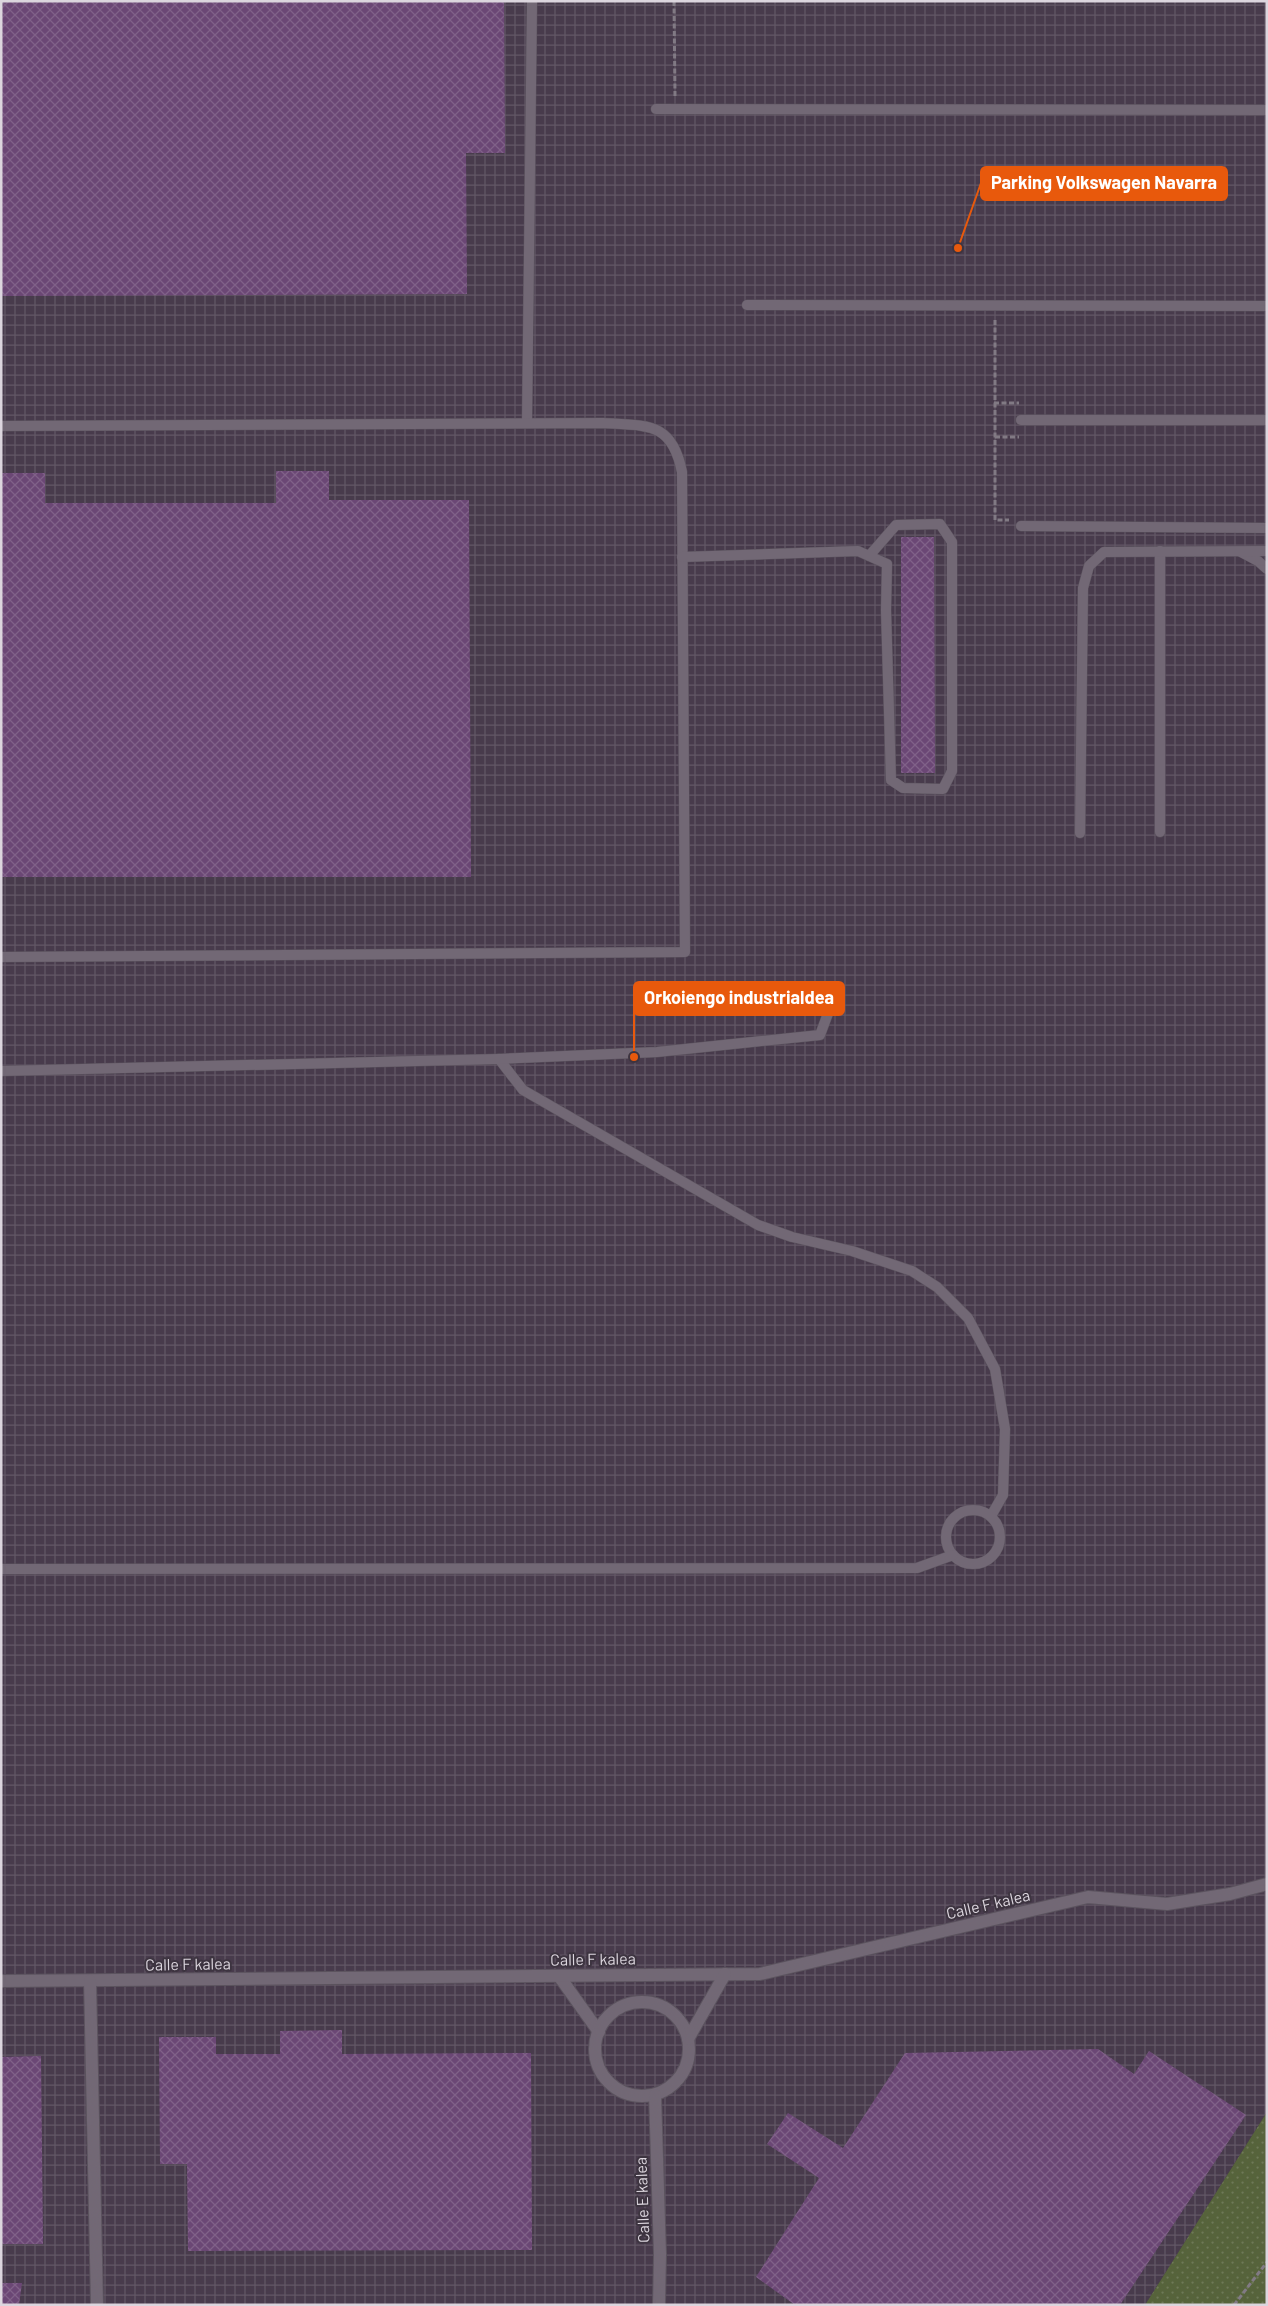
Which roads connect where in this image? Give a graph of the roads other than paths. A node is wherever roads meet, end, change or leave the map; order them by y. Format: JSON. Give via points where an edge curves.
{"nodes":[{"id":1,"x":532,"y":1,"type":"edge"},
{"id":2,"x":656,"y":109,"type":"dead end"},
{"id":3,"x":1267,"y":110,"type":"edge"},
{"id":4,"x":747,"y":305,"type":"dead end"},
{"id":5,"x":1267,"y":306,"type":"edge"},
{"id":6,"x":1021,"y":420,"type":"dead end"},
{"id":7,"x":1267,"y":420,"type":"edge"},
{"id":8,"x":527,"y":423,"type":"junction"},
{"id":9,"x":1,"y":426,"type":"edge"},
{"id":10,"x":1021,"y":526,"type":"dead end"},
{"id":11,"x":1267,"y":528,"type":"edge"},
{"id":12,"x":1267,"y":550,"type":"edge"},
{"id":13,"x":1240,"y":551,"type":"junction"},
{"id":14,"x":1160,"y":552,"type":"junction"},
{"id":15,"x":869,"y":556,"type":"junction"},
{"id":16,"x":682,"y":557,"type":"junction"},
{"id":17,"x":1267,"y":570,"type":"edge"},
{"id":18,"x":1160,"y":832,"type":"dead end"},
{"id":19,"x":1080,"y":833,"type":"dead end"},
{"id":20,"x":1,"y":958,"type":"edge"},
{"id":21,"x":833,"y":1000,"type":"dead end"},
{"id":22,"x":499,"y":1059,"type":"junction"},
{"id":23,"x":1,"y":1071,"type":"edge"},
{"id":24,"x":990,"y":1516,"type":"junction"},
{"id":25,"x":953,"y":1555,"type":"junction"},
{"id":26,"x":1,"y":1569,"type":"edge"},
{"id":27,"x":1267,"y":1884,"type":"edge"},
{"id":28,"x":725,"y":1974,"type":"junction"},
{"id":29,"x":559,"y":1976,"type":"junction"},
{"id":30,"x":1,"y":1981,"type":"edge"},
{"id":31,"x":90,"y":1981,"type":"junction"},
{"id":32,"x":598,"y":2032,"type":"junction"},
{"id":33,"x":688,"y":2039,"type":"junction"},
{"id":34,"x":655,"y":2095,"type":"junction"},
{"id":35,"x":97,"y":2305,"type":"edge"},
{"id":36,"x":659,"y":2305,"type":"edge"}],
"edges":[{"from":1,"to":8,"type":"lane"},
{"from":2,"to":3,"type":"lane"},
{"from":4,"to":5,"type":"lane"},
{"from":6,"to":7,"type":"lane"},
{"from":8,"to":9,"type":"lane"},
{"from":8,"to":16,"type":"lane","via":[[648,426],[667,437],[678,450],[682,472]]},
{"from":10,"to":11,"type":"lane"},
{"from":12,"to":13,"type":"lane"},
{"from":13,"to":14,"type":"lane"},
{"from":13,"to":17,"type":"lane"},
{"from":14,"to":18,"type":"lane"},
{"from":14,"to":19,"type":"lane","via":[[1104,552],[1089,566],[1083,588]]},
{"from":15,"to":15,"type":"lane","via":[[887,564],[891,780],[903,788],[943,789],[952,771],[952,542],[940,524],[896,525]]},
{"from":15,"to":16,"type":"lane","via":[[858,552]]},
{"from":16,"to":20,"type":"lane","via":[[685,952]]},
{"from":21,"to":22,"type":"lane","via":[[820,1035],[657,1052]]},
{"from":22,"to":23,"type":"lane"},
{"from":22,"to":24,"type":"lane","via":[[523,1090],[758,1225],[912,1271],[937,1287],[968,1318],[996,1369],[1005,1429],[1003,1495]]},
{"from":24,"to":25,"type":"lane","via":[[973,1510],[956,1516],[946,1533],[946,1542]]},
{"from":24,"to":25,"type":"lane","via":[[1000,1533],[997,1551],[991,1558],[973,1565]]},
{"from":25,"to":26,"type":"lane","via":[[917,1568]]},
{"from":27,"to":28,"type":"street","name":"Calle F kalea","via":[[1230,1894],[1167,1904],[1088,1896],[760,1974]]},
{"from":28,"to":29,"type":"street","name":"Calle F kalea"},
{"from":28,"to":33,"type":"street"},
{"from":29,"to":31,"type":"street","name":"Calle F kalea"},
{"from":29,"to":32,"type":"street"},
{"from":30,"to":31,"type":"street","name":"Calle F kalea"},
{"from":31,"to":35,"type":"street"},
{"from":32,"to":33,"type":"street","via":[[614,2012],[645,2003],[674,2015]]},
{"from":32,"to":34,"type":"street","via":[[596,2058],[608,2081],[629,2094]]},
{"from":33,"to":34,"type":"street","via":[[689,2054],[679,2079]]},
{"from":34,"to":36,"type":"street","name":"Calle E kalea"}]}
